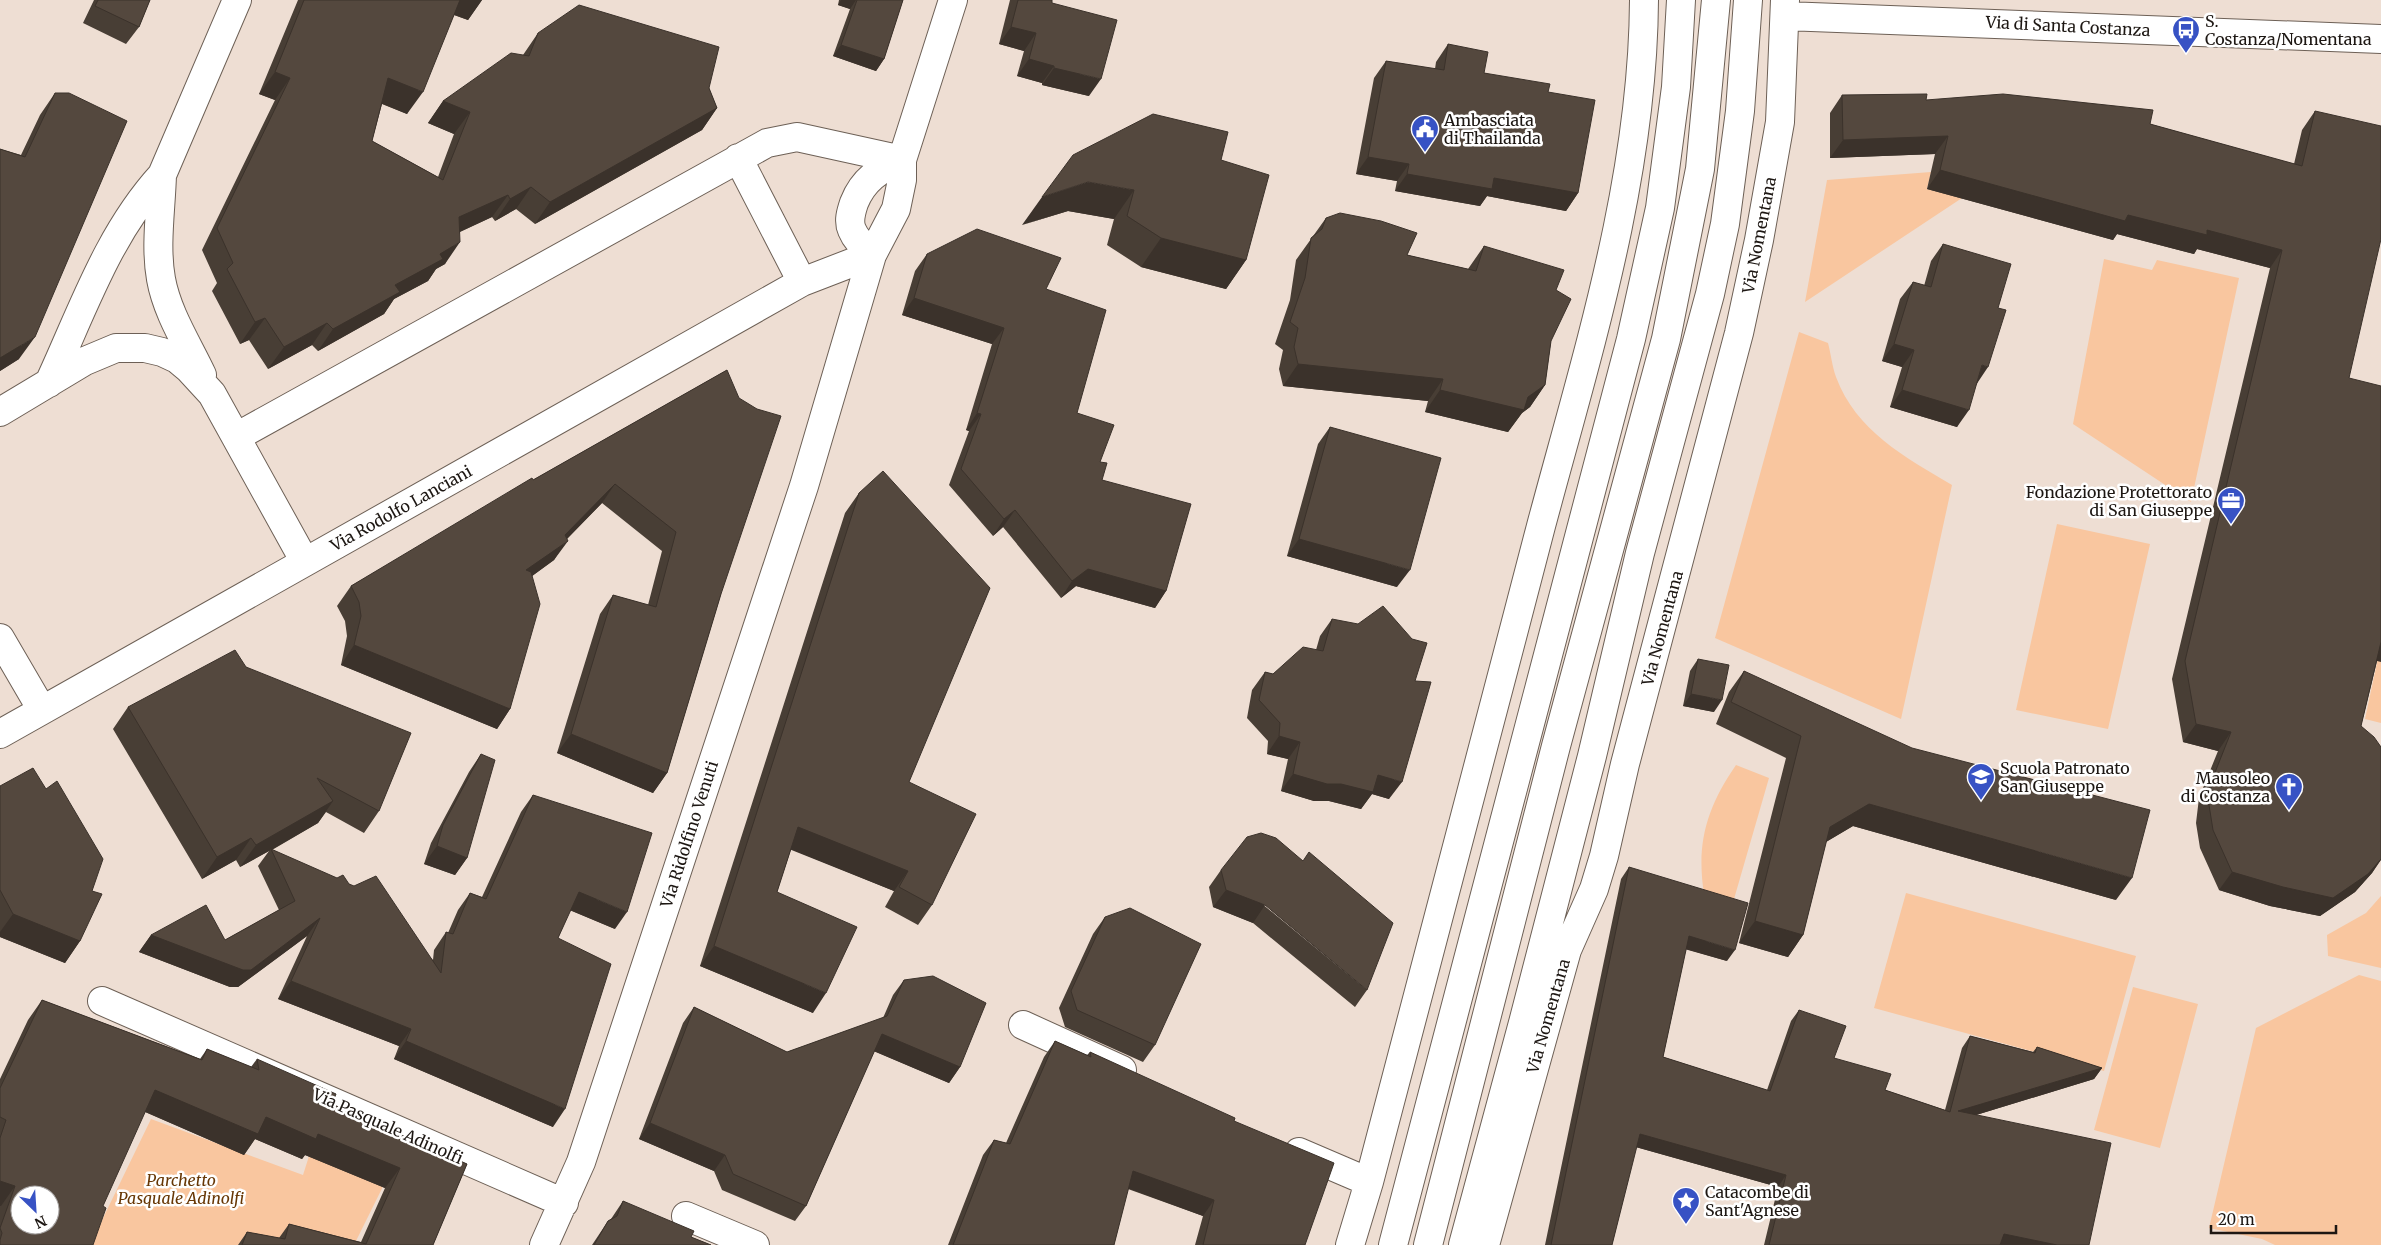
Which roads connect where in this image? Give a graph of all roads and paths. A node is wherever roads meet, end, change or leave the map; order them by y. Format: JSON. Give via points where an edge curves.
{"nodes":[{"id":1,"x":237,"y":0,"type":"edge"},
{"id":2,"x":953,"y":0,"type":"edge"},
{"id":3,"x":1644,"y":0,"type":"edge"},
{"id":4,"x":1681,"y":0,"type":"edge"},
{"id":5,"x":1716,"y":0,"type":"edge"},
{"id":6,"x":1748,"y":0,"type":"edge"},
{"id":7,"x":1778,"y":5,"type":"edge"},
{"id":8,"x":2381,"y":39,"type":"edge"},
{"id":9,"x":738,"y":158,"type":"junction"},
{"id":10,"x":902,"y":160,"type":"junction"},
{"id":11,"x":162,"y":175,"type":"junction"},
{"id":12,"x":872,"y":255,"type":"junction"},
{"id":13,"x":802,"y":282,"type":"junction"},
{"id":14,"x":49,"y":383,"type":"junction"},
{"id":15,"x":212,"y":394,"type":"junction"},
{"id":16,"x":0,"y":412,"type":"edge"},
{"id":17,"x":236,"y":437,"type":"junction"},
{"id":18,"x":305,"y":562,"type":"junction"},
{"id":19,"x":0,"y":638,"type":"edge"},
{"id":20,"x":42,"y":710,"type":"junction"},
{"id":21,"x":0,"y":734,"type":"edge"},
{"id":22,"x":102,"y":1001,"type":"dead end"},
{"id":23,"x":1023,"y":1025,"type":"dead end"},
{"id":24,"x":1147,"y":1082,"type":"edge"},
{"id":25,"x":1280,"y":1142,"type":"edge"},
{"id":26,"x":1369,"y":1182,"type":"junction"},
{"id":27,"x":564,"y":1203,"type":"junction"},
{"id":28,"x":686,"y":1216,"type":"dead end"},
{"id":29,"x":544,"y":1245,"type":"edge"},
{"id":30,"x":755,"y":1245,"type":"edge"},
{"id":31,"x":1350,"y":1245,"type":"edge"},
{"id":32,"x":1394,"y":1245,"type":"edge"},
{"id":33,"x":1428,"y":1245,"type":"edge"},
{"id":34,"x":1463,"y":1245,"type":"edge"},
{"id":35,"x":1485,"y":1245,"type":"edge"}],
"edges":[{"from":1,"to":11,"type":"street"},
{"from":2,"to":10,"type":"street"},
{"from":3,"to":26,"type":"street","via":[[1641,64],[1630,159],[1599,309]]},
{"from":4,"to":32,"type":"street","via":[[1676,87],[1660,208],[1631,339]]},
{"from":5,"to":33,"type":"street","via":[[1700,169],[1666,339],[1556,746]]},
{"from":6,"to":34,"type":"street","name":"Via Nomentana","via":[[1740,111],[1725,224],[1710,294],[1640,554],[1527,1009]]},
{"from":7,"to":8,"type":"street","name":"Via di Santa Costanza"},
{"from":7,"to":35,"type":"street","name":"Via Nomentana","via":[[1780,122],[1739,333],[1604,856],[1594,889],[1564,958]]},
{"from":9,"to":10,"type":"street","via":[[767,143],[797,137]]},
{"from":9,"to":13,"type":"street"},
{"from":9,"to":17,"type":"street"},
{"from":10,"to":12,"type":"street","name":"Via Ridolfino Venuti","via":[[896,208]]},
{"from":10,"to":12,"type":"street","via":[[873,175],[862,187],[852,210],[852,230]]},
{"from":11,"to":14,"type":"street","via":[[146,192],[114,239]]},
{"from":11,"to":15,"type":"street","via":[[161,280],[174,318]]},
{"from":12,"to":13,"type":"street","name":"Via Rodolfo Lanciani"},
{"from":12,"to":27,"type":"street","name":"Via Ridolfino Venuti","via":[[826,419],[581,1162]]},
{"from":13,"to":18,"type":"street","name":"Via Rodolfo Lanciani"},
{"from":14,"to":15,"type":"street","via":[[101,353],[116,348],[145,348],[177,359]]},
{"from":14,"to":16,"type":"street"},
{"from":15,"to":17,"type":"street"},
{"from":17,"to":18,"type":"street"},
{"from":18,"to":20,"type":"street","name":"Via Rodolfo Lanciani"},
{"from":19,"to":20,"type":"street"},
{"from":20,"to":21,"type":"street","name":"Via Rodolfo Lanciani"},
{"from":22,"to":27,"type":"street","name":"Via Pasquale Adinolfi"},
{"from":23,"to":24,"type":"street"},
{"from":25,"to":26,"type":"street"},
{"from":26,"to":31,"type":"street"},
{"from":27,"to":29,"type":"street","name":"Via Ridolfino Venuti"},
{"from":28,"to":30,"type":"street"}]}
